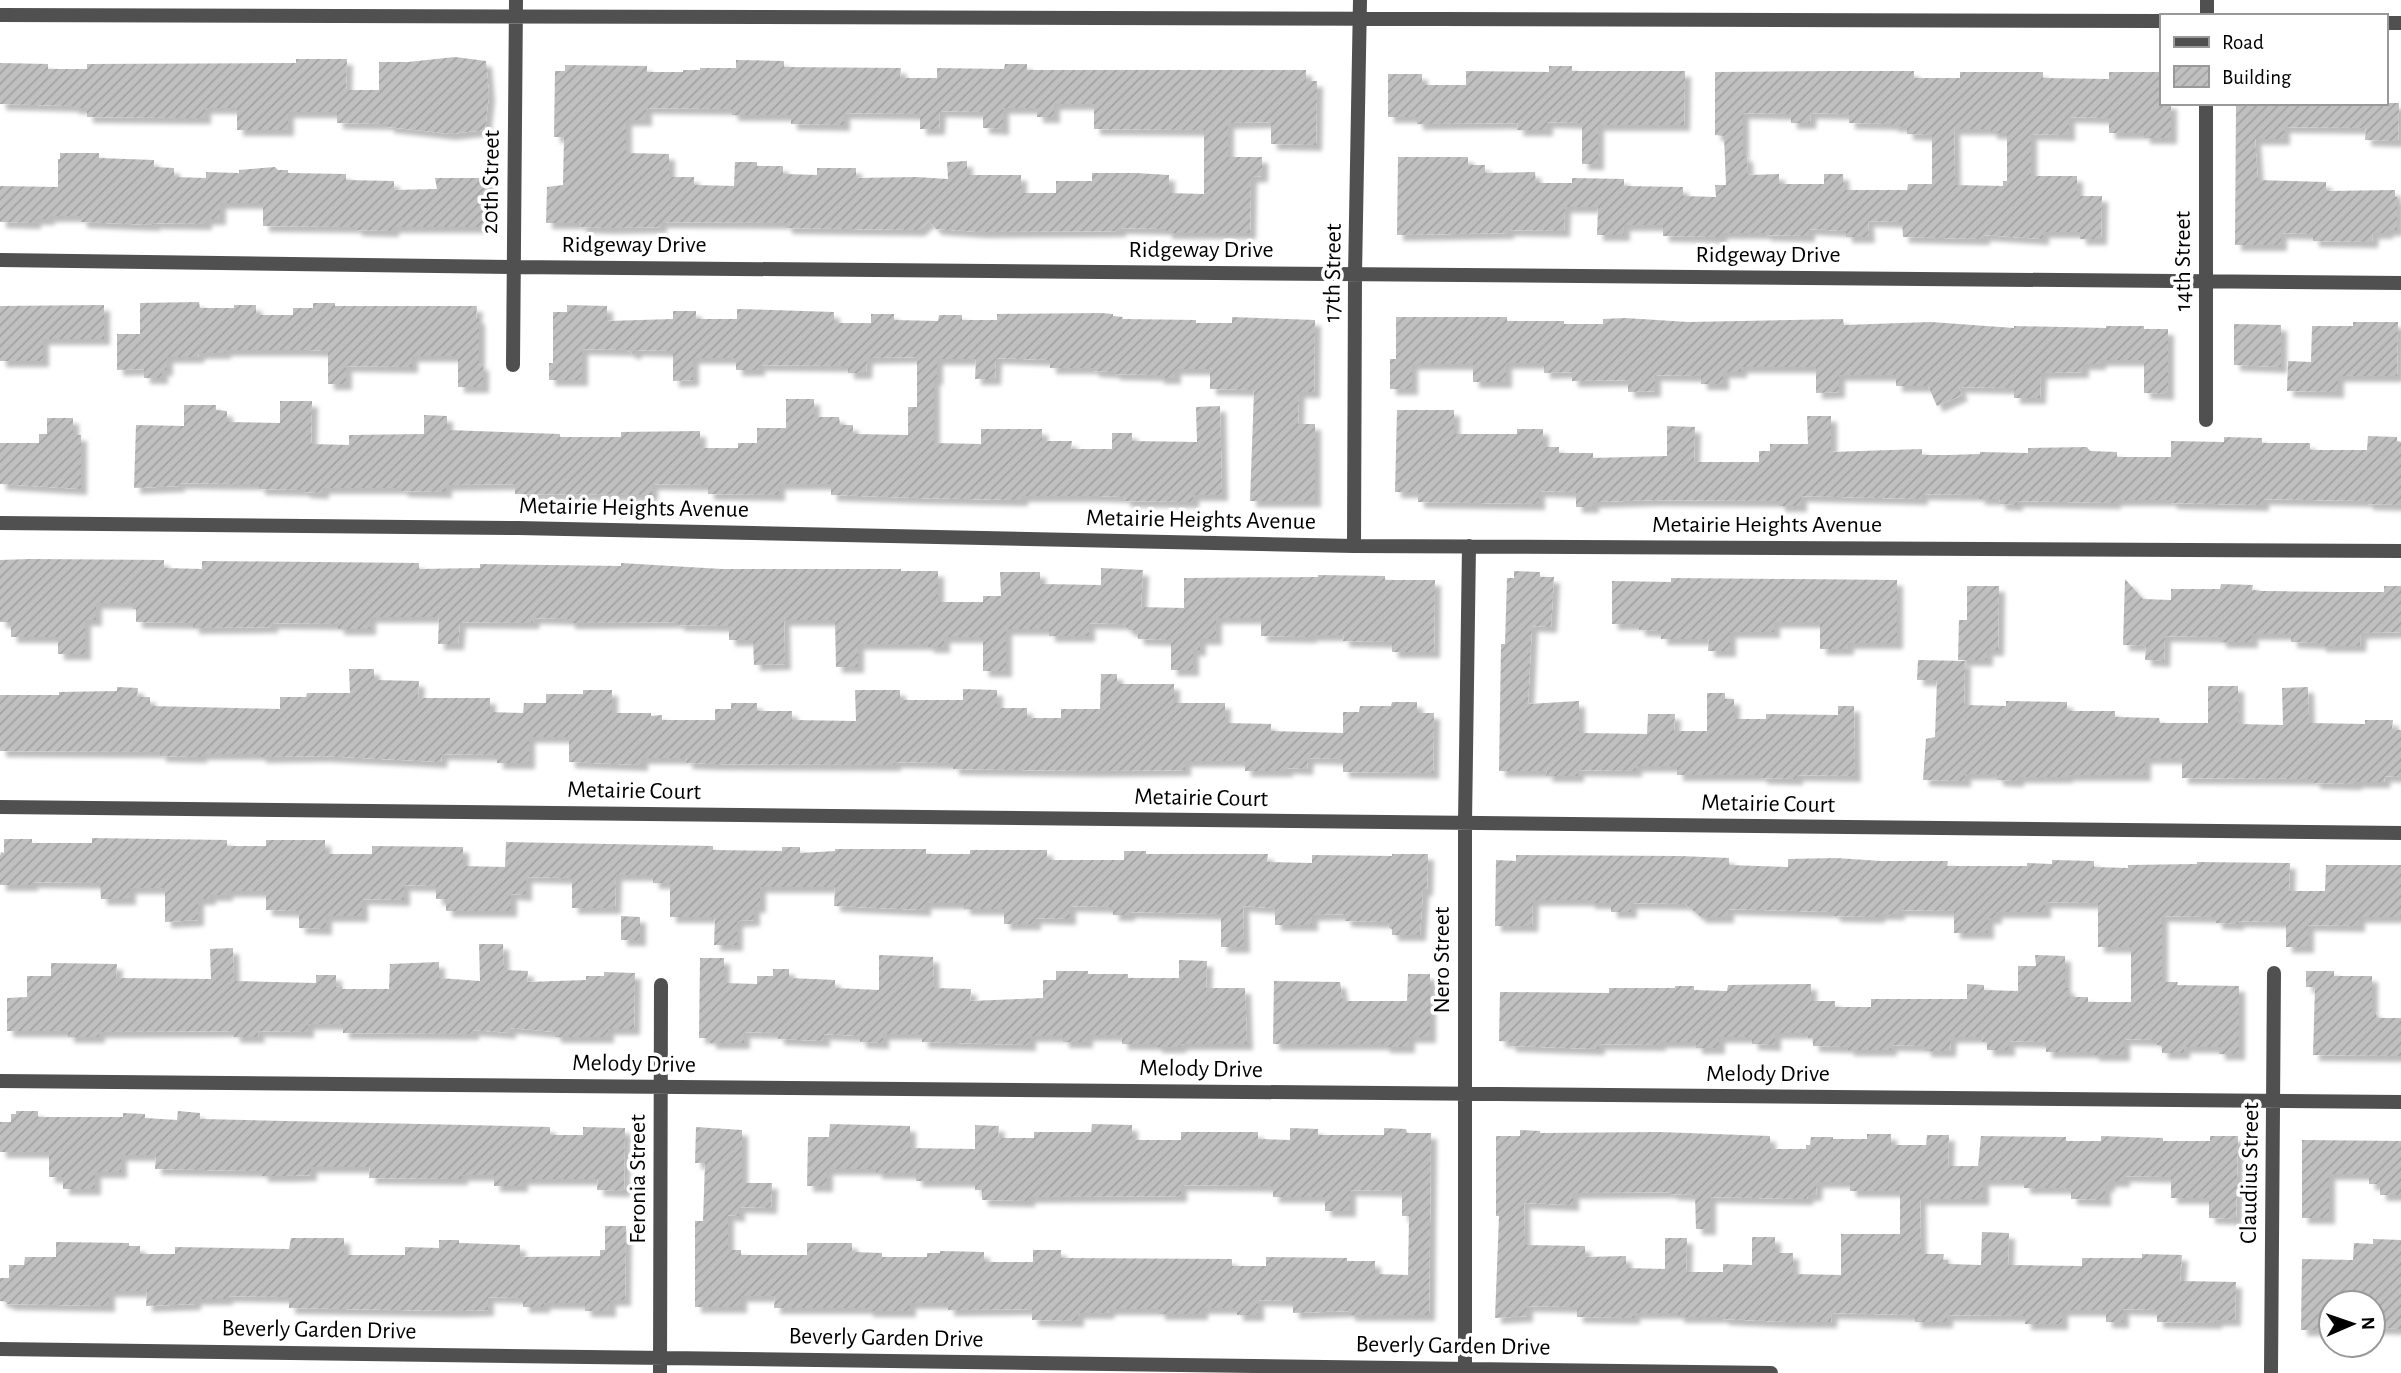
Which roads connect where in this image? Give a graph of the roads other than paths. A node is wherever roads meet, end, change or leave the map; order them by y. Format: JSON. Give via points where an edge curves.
{"nodes":[{"id":1,"x":516,"y":0,"type":"edge"},
{"id":2,"x":1360,"y":0,"type":"edge"},
{"id":3,"x":0,"y":15,"type":"edge"},
{"id":4,"x":516,"y":16,"type":"junction"},
{"id":5,"x":1360,"y":20,"type":"junction"},
{"id":6,"x":2160,"y":21,"type":"edge"},
{"id":7,"x":2207,"y":105,"type":"edge"},
{"id":8,"x":0,"y":260,"type":"edge"},
{"id":9,"x":513,"y":267,"type":"junction"},
{"id":10,"x":1355,"y":274,"type":"junction"},
{"id":11,"x":2206,"y":281,"type":"junction"},
{"id":12,"x":2401,"y":283,"type":"edge"},
{"id":13,"x":513,"y":365,"type":"dead end"},
{"id":14,"x":2206,"y":420,"type":"dead end"},
{"id":15,"x":0,"y":523,"type":"edge"},
{"id":16,"x":1354,"y":546,"type":"junction"},
{"id":17,"x":1469,"y":547,"type":"junction"},
{"id":18,"x":2401,"y":551,"type":"edge"},
{"id":19,"x":0,"y":807,"type":"edge"},
{"id":20,"x":1465,"y":823,"type":"junction"},
{"id":21,"x":2401,"y":834,"type":"edge"},
{"id":22,"x":2274,"y":973,"type":"dead end"},
{"id":23,"x":661,"y":985,"type":"dead end"},
{"id":24,"x":0,"y":1081,"type":"edge"},
{"id":25,"x":661,"y":1087,"type":"junction"},
{"id":26,"x":1464,"y":1095,"type":"junction"},
{"id":27,"x":2274,"y":1101,"type":"junction"},
{"id":28,"x":2401,"y":1102,"type":"edge"},
{"id":29,"x":0,"y":1349,"type":"edge"},
{"id":30,"x":660,"y":1357,"type":"junction"},
{"id":31,"x":1465,"y":1371,"type":"edge"},
{"id":32,"x":660,"y":1373,"type":"edge"},
{"id":33,"x":1770,"y":1373,"type":"edge"},
{"id":34,"x":2271,"y":1373,"type":"edge"}],
"edges":[{"from":1,"to":4,"type":"street","name":"20th Street"},
{"from":2,"to":5,"type":"street","name":"17th Street"},
{"from":3,"to":4,"type":"street"},
{"from":4,"to":5,"type":"street"},
{"from":4,"to":9,"type":"street","name":"20th Street"},
{"from":5,"to":6,"type":"street"},
{"from":5,"to":10,"type":"street","name":"17th Street"},
{"from":7,"to":11,"type":"street","name":"14th Street"},
{"from":8,"to":9,"type":"street","name":"Ridgeway Drive"},
{"from":9,"to":10,"type":"street","name":"Ridgeway Drive"},
{"from":9,"to":13,"type":"street","name":"20th Street"},
{"from":10,"to":11,"type":"street","name":"Ridgeway Drive"},
{"from":10,"to":16,"type":"street","name":"17th Street"},
{"from":11,"to":12,"type":"street","name":"Ridgeway Drive"},
{"from":11,"to":14,"type":"street","name":"14th Street"},
{"from":15,"to":16,"type":"street","name":"Metairie Heights Avenue","via":[[519,528]]},
{"from":16,"to":17,"type":"street","name":"Metairie Heights Avenue"},
{"from":17,"to":18,"type":"street","name":"Metairie Heights Avenue"},
{"from":17,"to":20,"type":"street","name":"Nero Street"},
{"from":19,"to":20,"type":"street","name":"Metairie Court"},
{"from":20,"to":21,"type":"street","name":"Metairie Court"},
{"from":20,"to":26,"type":"street","name":"Nero Street"},
{"from":22,"to":27,"type":"street","name":"Claudius Street"},
{"from":23,"to":25,"type":"street","name":"Feronia Street"},
{"from":24,"to":25,"type":"street","name":"Melody Drive"},
{"from":25,"to":26,"type":"street","name":"Melody Drive"},
{"from":25,"to":30,"type":"street","name":"Feronia Street"},
{"from":26,"to":27,"type":"street","name":"Melody Drive"},
{"from":26,"to":31,"type":"street","name":"Nero Street"},
{"from":27,"to":28,"type":"street","name":"Melody Drive"},
{"from":27,"to":34,"type":"street","name":"Claudius Street"},
{"from":29,"to":30,"type":"street","name":"Beverly Garden Drive"},
{"from":30,"to":31,"type":"street","name":"Beverly Garden Drive"},
{"from":30,"to":32,"type":"street","name":"Feronia Street"},
{"from":31,"to":33,"type":"street","name":"Beverly Garden Drive"}]}
